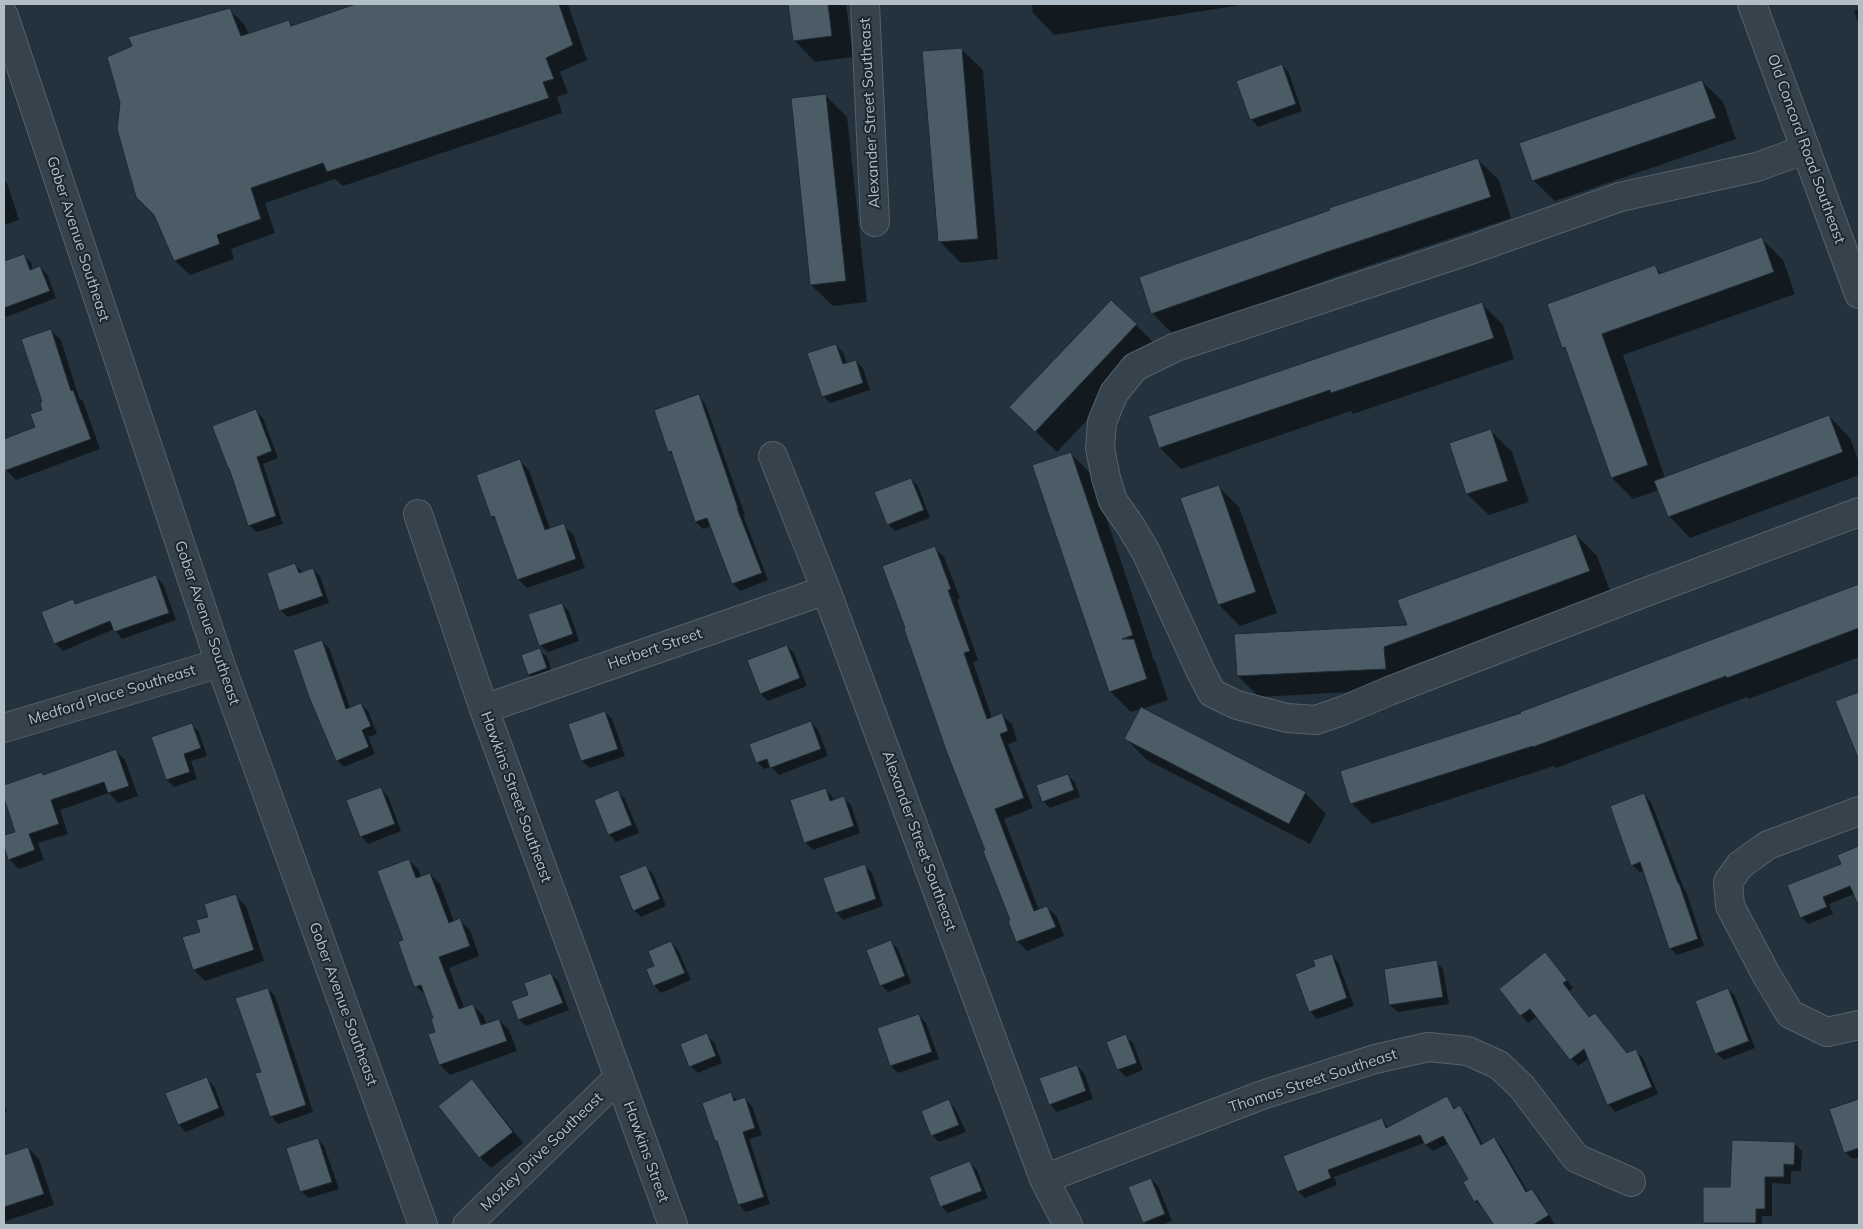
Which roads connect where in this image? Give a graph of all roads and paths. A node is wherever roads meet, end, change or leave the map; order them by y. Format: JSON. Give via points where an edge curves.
{"nodes":[{"id":1,"x":865,"y":4,"type":"edge"},
{"id":2,"x":1752,"y":4,"type":"edge"},
{"id":3,"x":4,"y":16,"type":"edge"},
{"id":4,"x":1806,"y":149,"type":"junction"},
{"id":5,"x":875,"y":222,"type":"dead end"},
{"id":6,"x":1859,"y":294,"type":"edge"},
{"id":7,"x":773,"y":456,"type":"dead end"},
{"id":8,"x":1859,"y":512,"type":"edge"},
{"id":9,"x":418,"y":514,"type":"dead end"},
{"id":10,"x":826,"y":590,"type":"junction"},
{"id":11,"x":220,"y":663,"type":"junction"},
{"id":12,"x":484,"y":709,"type":"junction"},
{"id":13,"x":4,"y":728,"type":"edge"},
{"id":14,"x":1859,"y":811,"type":"edge"},
{"id":15,"x":1859,"y":1026,"type":"edge"},
{"id":16,"x":618,"y":1078,"type":"junction"},
{"id":17,"x":1044,"y":1179,"type":"junction"},
{"id":18,"x":1631,"y":1182,"type":"dead end"},
{"id":19,"x":423,"y":1225,"type":"edge"},
{"id":20,"x":467,"y":1225,"type":"edge"},
{"id":21,"x":673,"y":1225,"type":"edge"},
{"id":22,"x":1068,"y":1225,"type":"edge"}],
"edges":[{"from":1,"to":5,"type":"street","name":"Alexander Street Southeast"},
{"from":2,"to":4,"type":"street","name":"Old Concord Road Southeast"},
{"from":3,"to":11,"type":"street","name":"Gober Avenue Southeast"},
{"from":4,"to":6,"type":"street","name":"Old Concord Road Southeast"},
{"from":4,"to":8,"type":"street","via":[[1757,167],[1620,197],[1176,347],[1135,367],[1114,393],[1102,422],[1100,448],[1113,501],[1146,552],[1212,693],[1237,705],[1288,718],[1316,720],[1342,711]]},
{"from":7,"to":10,"type":"street","name":"Alexander Street Southeast"},
{"from":9,"to":12,"type":"street","name":"Hawkins Street Southeast"},
{"from":10,"to":12,"type":"street","name":"Herbert Street"},
{"from":10,"to":17,"type":"street","name":"Alexander Street Southeast"},
{"from":11,"to":13,"type":"street","name":"Medford Place Southeast"},
{"from":11,"to":19,"type":"street","name":"Gober Avenue Southeast"},
{"from":12,"to":16,"type":"street","name":"Hawkins Street Southeast"},
{"from":14,"to":15,"type":"street","via":[[1768,845],[1740,865],[1728,882],[1730,906],[1790,1014],[1827,1032]]},
{"from":16,"to":20,"type":"street","name":"Mozley Drive Southeast"},
{"from":16,"to":21,"type":"street","name":"Hawkins Street"},
{"from":17,"to":18,"type":"street","name":"Thomas Street Southeast","via":[[1262,1095],[1375,1059],[1428,1047],[1468,1051],[1499,1064],[1522,1087],[1576,1158]]},
{"from":17,"to":22,"type":"street","name":"Alexander Street Southeast"}]}
